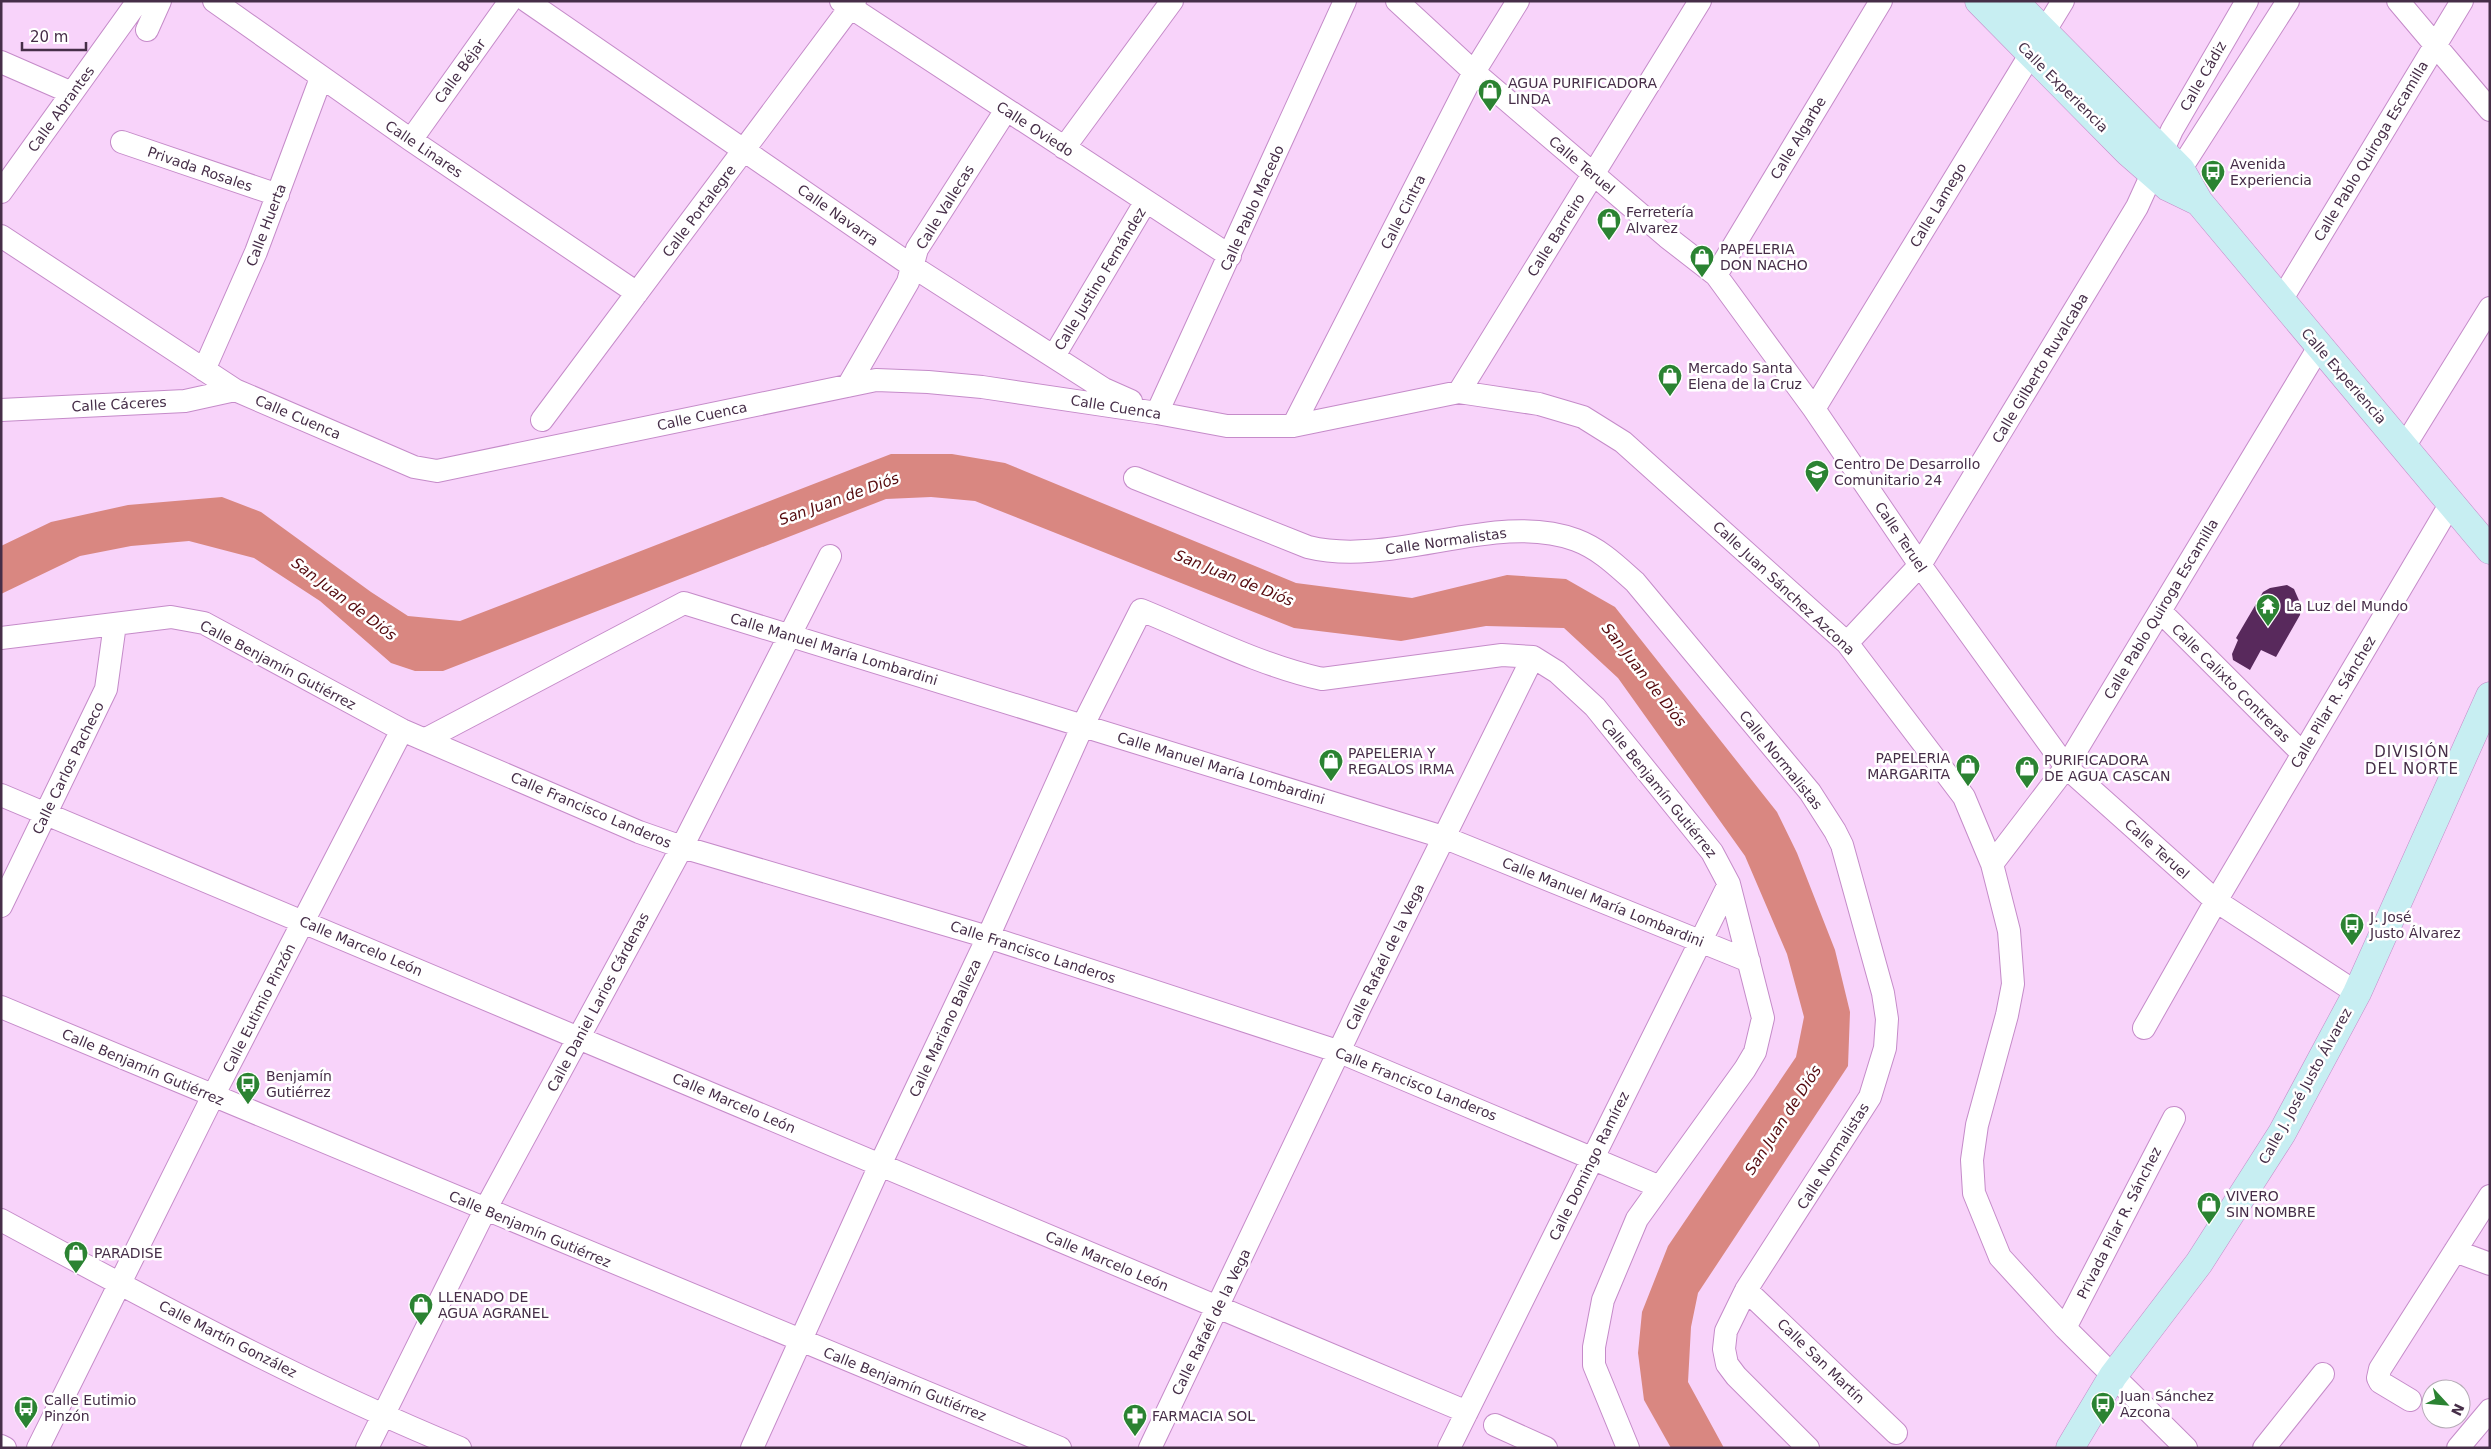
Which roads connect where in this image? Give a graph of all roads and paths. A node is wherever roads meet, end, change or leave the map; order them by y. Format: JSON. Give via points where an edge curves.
{"nodes":[{"id":1,"x":138,"y":1,"type":"edge"},
{"id":2,"x":160,"y":1,"type":"edge"},
{"id":3,"x":214,"y":1,"type":"edge"},
{"id":4,"x":510,"y":1,"type":"edge"},
{"id":5,"x":527,"y":1,"type":"edge"},
{"id":6,"x":1345,"y":1,"type":"edge"},
{"id":7,"x":1397,"y":1,"type":"edge"},
{"id":8,"x":1518,"y":1,"type":"edge"},
{"id":9,"x":1700,"y":1,"type":"edge"},
{"id":10,"x":1881,"y":1,"type":"edge"},
{"id":11,"x":1979,"y":1,"type":"edge"},
{"id":12,"x":2014,"y":1,"type":"edge"},
{"id":13,"x":2063,"y":1,"type":"edge"},
{"id":14,"x":2247,"y":1,"type":"edge"},
{"id":15,"x":2288,"y":1,"type":"edge"},
{"id":16,"x":2398,"y":1,"type":"edge"},
{"id":17,"x":2462,"y":1,"type":"edge"},
{"id":18,"x":849,"y":3,"type":"edge"},
{"id":19,"x":1168,"y":3,"type":"edge"},
{"id":20,"x":147,"y":30,"type":"dead end"},
{"id":21,"x":2037,"y":44,"type":"junction"},
{"id":22,"x":2435,"y":45,"type":"junction"},
{"id":23,"x":1,"y":62,"type":"edge"},
{"id":24,"x":1474,"y":72,"type":"junction"},
{"id":25,"x":321,"y":78,"type":"junction"},
{"id":26,"x":72,"y":93,"type":"junction"},
{"id":27,"x":1006,"y":110,"type":"junction"},
{"id":28,"x":2490,"y":110,"type":"edge"},
{"id":29,"x":411,"y":140,"type":"junction"},
{"id":30,"x":122,"y":142,"type":"dead end"},
{"id":31,"x":1064,"y":148,"type":"junction"},
{"id":32,"x":744,"y":150,"type":"junction"},
{"id":33,"x":2166,"y":170,"type":"junction"},
{"id":34,"x":1594,"y":174,"type":"junction"},
{"id":35,"x":1,"y":192,"type":"edge"},
{"id":36,"x":278,"y":195,"type":"junction"},
{"id":37,"x":1146,"y":201,"type":"junction"},
{"id":38,"x":1,"y":236,"type":"edge"},
{"id":39,"x":1230,"y":256,"type":"junction"},
{"id":40,"x":912,"y":266,"type":"junction"},
{"id":41,"x":1716,"y":275,"type":"junction"},
{"id":42,"x":636,"y":293,"type":"junction"},
{"id":43,"x":2280,"y":302,"type":"junction"},
{"id":44,"x":2490,"y":308,"type":"edge"},
{"id":45,"x":2319,"y":347,"type":"junction"},
{"id":46,"x":1054,"y":356,"type":"junction"},
{"id":47,"x":204,"y":370,"type":"junction"},
{"id":48,"x":848,"y":386,"type":"junction"},
{"id":49,"x":235,"y":390,"type":"junction"},
{"id":50,"x":1459,"y":392,"type":"junction"},
{"id":51,"x":1814,"y":409,"type":"junction"},
{"id":52,"x":1,"y":410,"type":"edge"},
{"id":53,"x":1157,"y":413,"type":"junction"},
{"id":54,"x":542,"y":420,"type":"dead end"},
{"id":55,"x":1293,"y":426,"type":"junction"},
{"id":56,"x":2404,"y":447,"type":"junction"},
{"id":57,"x":1135,"y":478,"type":"dead end"},
{"id":58,"x":2451,"y":502,"type":"junction"},
{"id":59,"x":2490,"y":550,"type":"edge"},
{"id":60,"x":830,"y":556,"type":"dead end"},
{"id":61,"x":1920,"y":565,"type":"junction"},
{"id":62,"x":1141,"y":610,"type":"joint"},
{"id":63,"x":2160,"y":611,"type":"junction"},
{"id":64,"x":115,"y":624,"type":"junction"},
{"id":65,"x":790,"y":635,"type":"junction"},
{"id":66,"x":1,"y":638,"type":"edge"},
{"id":67,"x":1847,"y":643,"type":"junction"},
{"id":68,"x":1533,"y":657,"type":"junction"},
{"id":69,"x":2490,"y":696,"type":"edge"},
{"id":70,"x":1083,"y":726,"type":"junction"},
{"id":71,"x":402,"y":730,"type":"junction"},
{"id":72,"x":426,"y":739,"type":"junction"},
{"id":73,"x":2302,"y":754,"type":"junction"},
{"id":74,"x":2066,"y":767,"type":"junction"},
{"id":75,"x":1,"y":795,"type":"edge"},
{"id":76,"x":45,"y":814,"type":"junction"},
{"id":77,"x":1443,"y":837,"type":"junction"},
{"id":78,"x":682,"y":847,"type":"junction"},
{"id":79,"x":1992,"y":864,"type":"junction"},
{"id":80,"x":1729,"y":884,"type":"junction"},
{"id":81,"x":2216,"y":901,"type":"junction"},
{"id":82,"x":1,"y":906,"type":"edge"},
{"id":83,"x":303,"y":922,"type":"junction"},
{"id":84,"x":988,"y":937,"type":"junction"},
{"id":85,"x":1700,"y":941,"type":"junction"},
{"id":86,"x":1749,"y":961,"type":"junction"},
{"id":87,"x":2357,"y":993,"type":"junction"},
{"id":88,"x":1,"y":1007,"type":"edge"},
{"id":89,"x":2144,"y":1028,"type":"dead end"},
{"id":90,"x":578,"y":1037,"type":"junction"},
{"id":91,"x":1340,"y":1052,"type":"junction"},
{"id":92,"x":213,"y":1096,"type":"junction"},
{"id":93,"x":2174,"y":1118,"type":"dead end"},
{"id":94,"x":1593,"y":1158,"type":"junction"},
{"id":95,"x":880,"y":1165,"type":"junction"},
{"id":96,"x":1660,"y":1187,"type":"junction"},
{"id":97,"x":2490,"y":1196,"type":"edge"},
{"id":98,"x":485,"y":1210,"type":"junction"},
{"id":99,"x":1,"y":1220,"type":"edge"},
{"id":100,"x":2455,"y":1251,"type":"junction"},
{"id":101,"x":2490,"y":1264,"type":"edge"},
{"id":102,"x":119,"y":1284,"type":"junction"},
{"id":103,"x":1746,"y":1290,"type":"junction"},
{"id":104,"x":1219,"y":1308,"type":"junction"},
{"id":105,"x":2065,"y":1328,"type":"junction"},
{"id":106,"x":799,"y":1340,"type":"junction"},
{"id":107,"x":2323,"y":1374,"type":"dead end"},
{"id":108,"x":2113,"y":1376,"type":"junction"},
{"id":109,"x":2410,"y":1400,"type":"dead end"},
{"id":110,"x":2490,"y":1410,"type":"edge"},
{"id":111,"x":1467,"y":1412,"type":"junction"},
{"id":112,"x":383,"y":1416,"type":"junction"},
{"id":113,"x":1495,"y":1425,"type":"dead end"},
{"id":114,"x":1896,"y":1433,"type":"dead end"},
{"id":115,"x":1,"y":1446,"type":"edge"},
{"id":116,"x":5,"y":1448,"type":"edge"},
{"id":117,"x":38,"y":1448,"type":"edge"},
{"id":118,"x":367,"y":1448,"type":"edge"},
{"id":119,"x":460,"y":1448,"type":"edge"},
{"id":120,"x":752,"y":1448,"type":"edge"},
{"id":121,"x":1060,"y":1448,"type":"edge"},
{"id":122,"x":1150,"y":1448,"type":"edge"},
{"id":123,"x":1449,"y":1448,"type":"edge"},
{"id":124,"x":1546,"y":1448,"type":"edge"},
{"id":125,"x":1628,"y":1448,"type":"edge"},
{"id":126,"x":1808,"y":1448,"type":"edge"},
{"id":127,"x":2070,"y":1448,"type":"edge"},
{"id":128,"x":2186,"y":1448,"type":"edge"},
{"id":129,"x":2264,"y":1448,"type":"edge"},
{"id":130,"x":2458,"y":1448,"type":"edge"}],
"edges":[{"from":1,"to":26,"type":"street","name":"Calle Abrantes"},
{"from":2,"to":20,"type":"street"},
{"from":3,"to":25,"type":"street","name":"Calle Linares"},
{"from":4,"to":29,"type":"street","name":"Calle Béjar"},
{"from":5,"to":32,"type":"street","name":"Calle Navarra"},
{"from":6,"to":39,"type":"street","name":"Calle Pablo Macedo"},
{"from":7,"to":24,"type":"street","name":"Calle Teruel"},
{"from":8,"to":24,"type":"street","name":"Calle Cintra"},
{"from":9,"to":34,"type":"street","name":"Calle Barreiro"},
{"from":10,"to":41,"type":"street","name":"Calle Algarbe"},
{"from":11,"to":21,"type":"street","name":"Calle Experiencia"},
{"from":12,"to":21,"type":"street","name":"Calle Experiencia"},
{"from":13,"to":21,"type":"street","name":"Calle Lamego"},
{"from":14,"to":33,"type":"street","name":"Calle Cádiz","via":[[2172,130]]},
{"from":15,"to":33,"type":"street","name":"Calle Gilberto Ruvalcaba"},
{"from":16,"to":22,"type":"street"},
{"from":17,"to":22,"type":"street","name":"Calle Pablo Quiroga Escamilla"},
{"from":18,"to":27,"type":"street","name":"Calle Oviedo"},
{"from":18,"to":32,"type":"street","name":"Calle Portalegre"},
{"from":19,"to":31,"type":"street"},
{"from":21,"to":33,"type":"street","name":"Calle Experiencia"},
{"from":21,"to":51,"type":"street","name":"Calle Lamego"},
{"from":22,"to":28,"type":"street"},
{"from":22,"to":43,"type":"street","name":"Calle Pablo Quiroga Escamilla"},
{"from":23,"to":26,"type":"street"},
{"from":24,"to":34,"type":"street","name":"Calle Teruel"},
{"from":24,"to":55,"type":"street","name":"Calle Cintra"},
{"from":25,"to":29,"type":"street","name":"Calle Linares"},
{"from":25,"to":36,"type":"street","name":"Calle Huerta"},
{"from":26,"to":35,"type":"street","name":"Calle Abrantes"},
{"from":27,"to":31,"type":"street","name":"Calle Oviedo"},
{"from":27,"to":40,"type":"street","name":"Calle Vallecas","via":[[917,249]]},
{"from":29,"to":42,"type":"street","name":"Calle Linares"},
{"from":30,"to":36,"type":"street","name":"Privada Rosales"},
{"from":31,"to":37,"type":"street","name":"Calle Oviedo"},
{"from":32,"to":40,"type":"street","name":"Calle Navarra"},
{"from":32,"to":42,"type":"street","name":"Calle Portalegre"},
{"from":33,"to":43,"type":"street","name":"Calle Experiencia","via":[[2199,202]]},
{"from":33,"to":61,"type":"street","name":"Calle Gilberto Ruvalcaba","via":[[2138,207]]},
{"from":34,"to":41,"type":"street","name":"Calle Teruel"},
{"from":34,"to":50,"type":"street","name":"Calle Barreiro"},
{"from":36,"to":47,"type":"street","name":"Calle Huerta","via":[[239,295]]},
{"from":37,"to":39,"type":"street","name":"Calle Oviedo"},
{"from":37,"to":46,"type":"street","name":"Calle Justino Fernández"},
{"from":38,"to":47,"type":"street","name":"Calle Cuenca"},
{"from":39,"to":53,"type":"street","name":"Calle Pablo Macedo"},
{"from":40,"to":46,"type":"street","name":"Calle Navarra"},
{"from":40,"to":48,"type":"street","name":"Calle Vallecas","via":[[908,282]]},
{"from":41,"to":51,"type":"street","name":"Calle Teruel"},
{"from":42,"to":54,"type":"street","name":"Calle Portalegre"},
{"from":43,"to":45,"type":"street","name":"Calle Experiencia"},
{"from":44,"to":56,"type":"street"},
{"from":45,"to":56,"type":"street","name":"Calle Experiencia"},
{"from":45,"to":63,"type":"street","name":"Calle Pablo Quiroga Escamilla"},
{"from":46,"to":53,"type":"street","name":"Calle Navarra","via":[[1104,389]]},
{"from":47,"to":49,"type":"street","name":"Calle Cuenca"},
{"from":48,"to":49,"type":"street","name":"Calle Cuenca","via":[[437,471],[414,467]]},
{"from":48,"to":53,"type":"street","name":"Calle Cuenca","via":[[876,380],[928,382]]},
{"from":49,"to":52,"type":"street","name":"Calle Cáceres","via":[[185,401]]},
{"from":50,"to":55,"type":"street","name":"Calle Cuenca"},
{"from":50,"to":67,"type":"street","name":"Calle Juan Sánchez Azcona","via":[[1539,404],[1583,417],[1623,442]]},
{"from":51,"to":61,"type":"street","name":"Calle Teruel"},
{"from":53,"to":55,"type":"street","name":"Calle Cuenca","via":[[1227,426]]},
{"from":56,"to":58,"type":"street","name":"Calle Experiencia"},
{"from":57,"to":103,"type":"street","name":"Calle Normalistas","via":[[1308,547],[1331,553],[1516,531],[1548,533],[1577,540],[1607,556],[1635,582],[1810,792],[1842,845],[1884,993],[1887,1019],[1885,1048],[1870,1097],[1861,1113]]},
{"from":58,"to":59,"type":"street","name":"Calle Experiencia"},
{"from":58,"to":73,"type":"street","name":"Calle Pilar R. Sánchez"},
{"from":60,"to":65,"type":"street","name":"Calle Daniel Larios Cárdenas"},
{"from":61,"to":67,"type":"street","name":"Calle Gilberto Ruvalcaba"},
{"from":61,"to":74,"type":"street","name":"Calle Teruel"},
{"from":62,"to":68,"type":"street","name":"Calle Benjamín Gutiérrez","via":[[1261,660],[1296,673],[1322,678],[1502,655]]},
{"from":62,"to":70,"type":"street","name":"Calle Mariano Balleza"},
{"from":63,"to":73,"type":"street","name":"Calle Calixto Contreras"},
{"from":63,"to":74,"type":"street","name":"Calle Pablo Quiroga Escamilla"},
{"from":64,"to":66,"type":"street","name":"Calle Benjamín Gutiérrez"},
{"from":64,"to":71,"type":"street","name":"Calle Benjamín Gutiérrez","via":[[171,617],[204,623]]},
{"from":64,"to":76,"type":"street","name":"Calle Carlos Pacheco","via":[[106,689]]},
{"from":65,"to":70,"type":"street","name":"Calle Manuel María Lombardini"},
{"from":65,"to":72,"type":"street","name":"Calle Manuel María Lombardini","via":[[684,603]]},
{"from":65,"to":78,"type":"street","name":"Calle Daniel Larios Cárdenas"},
{"from":67,"to":79,"type":"street","name":"Calle Juan Sánchez Azcona","via":[[1964,797]]},
{"from":68,"to":77,"type":"street","name":"Calle Rafaél de la Vega"},
{"from":68,"to":80,"type":"street","name":"Calle Benjamín Gutiérrez","via":[[1557,672],[1595,707],[1712,852]]},
{"from":69,"to":87,"type":"street","name":"Calle J. José Justo Álvarez"},
{"from":70,"to":77,"type":"street","name":"Calle Manuel María Lombardini"},
{"from":70,"to":84,"type":"street","name":"Calle Mariano Balleza"},
{"from":71,"to":72,"type":"street","name":"Calle Francisco Landeros"},
{"from":71,"to":83,"type":"street","name":"Calle Eutimio Pinzón"},
{"from":72,"to":78,"type":"street","name":"Calle Francisco Landeros","via":[[639,832]]},
{"from":73,"to":81,"type":"street","name":"Calle Pilar R. Sánchez"},
{"from":74,"to":79,"type":"street","name":"Calle Pablo Quiroga Escamilla"},
{"from":74,"to":81,"type":"street","name":"Calle Teruel"},
{"from":75,"to":76,"type":"street","name":"Calle Marcelo León"},
{"from":76,"to":82,"type":"street","name":"Calle Carlos Pacheco"},
{"from":76,"to":83,"type":"street","name":"Calle Marcelo León"},
{"from":77,"to":85,"type":"street","name":"Calle Manuel María Lombardini"},
{"from":77,"to":91,"type":"street","name":"Calle Rafaél de la Vega"},
{"from":78,"to":84,"type":"street","name":"Calle Francisco Landeros"},
{"from":78,"to":90,"type":"street","name":"Calle Daniel Larios Cárdenas"},
{"from":79,"to":105,"type":"street","name":"Calle Juan Sánchez Azcona","via":[[2009,931],[2013,984],[1977,1125],[1972,1160],[1974,1192],[2000,1257]]},
{"from":80,"to":85,"type":"street","name":"Calle Domingo Ramírez"},
{"from":80,"to":86,"type":"street","name":"Calle Benjamín Gutiérrez"},
{"from":81,"to":87,"type":"street","name":"Calle Teruel"},
{"from":81,"to":89,"type":"street"},
{"from":83,"to":90,"type":"street","name":"Calle Marcelo León"},
{"from":83,"to":92,"type":"street","name":"Calle Eutimio Pinzón"},
{"from":84,"to":91,"type":"street","name":"Calle Francisco Landeros"},
{"from":84,"to":95,"type":"street","name":"Calle Mariano Balleza"},
{"from":85,"to":86,"type":"street","name":"Calle Manuel María Lombardini"},
{"from":85,"to":94,"type":"street","name":"Calle Domingo Ramírez"},
{"from":86,"to":96,"type":"street","name":"Calle Benjamín Gutiérrez","via":[[1763,1018],[1755,1052]]},
{"from":87,"to":108,"type":"street","name":"Calle J. José Justo Álvarez","via":[[2282,1133],[2210,1247]]},
{"from":88,"to":92,"type":"street","name":"Calle Benjamín Gutiérrez"},
{"from":90,"to":95,"type":"street","name":"Calle Marcelo León"},
{"from":90,"to":98,"type":"street","name":"Calle Daniel Larios Cárdenas"},
{"from":91,"to":94,"type":"street","name":"Calle Francisco Landeros"},
{"from":91,"to":104,"type":"street","name":"Calle Rafaél de la Vega"},
{"from":92,"to":98,"type":"street","name":"Calle Benjamín Gutiérrez"},
{"from":92,"to":102,"type":"street","name":"Calle Eutimio Pinzón"},
{"from":93,"to":105,"type":"street","name":"Privada Pilar R. Sánchez"},
{"from":94,"to":96,"type":"street","name":"Calle Francisco Landeros"},
{"from":94,"to":111,"type":"street","name":"Calle Domingo Ramírez"},
{"from":95,"to":104,"type":"street","name":"Calle Marcelo León"},
{"from":95,"to":106,"type":"street","name":"Calle Mariano Balleza"},
{"from":96,"to":125,"type":"street","name":"Calle Benjamín Gutiérrez","via":[[1637,1219],[1603,1300],[1594,1347],[1598,1378]]},
{"from":97,"to":100,"type":"street"},
{"from":98,"to":106,"type":"street","name":"Calle Benjamín Gutiérrez"},
{"from":98,"to":112,"type":"street","name":"Calle Daniel Larios Cárdenas"},
{"from":99,"to":102,"type":"street","name":"Calle Martín González"},
{"from":100,"to":101,"type":"street"},
{"from":100,"to":109,"type":"street","via":[[2380,1369],[2380,1382]]},
{"from":102,"to":112,"type":"street","name":"Calle Martín González"},
{"from":102,"to":117,"type":"street","name":"Calle Eutimio Pinzón"},
{"from":103,"to":114,"type":"street","name":"Calle San Martín"},
{"from":103,"to":126,"type":"street","name":"Calle Normalistas","via":[[1726,1331],[1724,1349],[1727,1364]]},
{"from":104,"to":111,"type":"street","name":"Calle Marcelo León"},
{"from":104,"to":122,"type":"street","name":"Calle Rafaél de la Vega"},
{"from":105,"to":108,"type":"street","name":"Calle Juan Sánchez Azcona"},
{"from":106,"to":120,"type":"street","name":"Calle Mariano Balleza"},
{"from":106,"to":121,"type":"street","name":"Calle Benjamín Gutiérrez"},
{"from":107,"to":129,"type":"street"},
{"from":108,"to":127,"type":"street","name":"Calle J. José Justo Álvarez"},
{"from":108,"to":128,"type":"street","name":"Calle Juan Sánchez Azcona"},
{"from":110,"to":130,"type":"street"},
{"from":111,"to":123,"type":"street","name":"Calle Domingo Ramírez"},
{"from":112,"to":118,"type":"street","name":"Calle Daniel Larios Cárdenas"},
{"from":112,"to":119,"type":"street","name":"Calle Martín González"},
{"from":113,"to":124,"type":"street"},
{"from":115,"to":116,"type":"street"}]}
